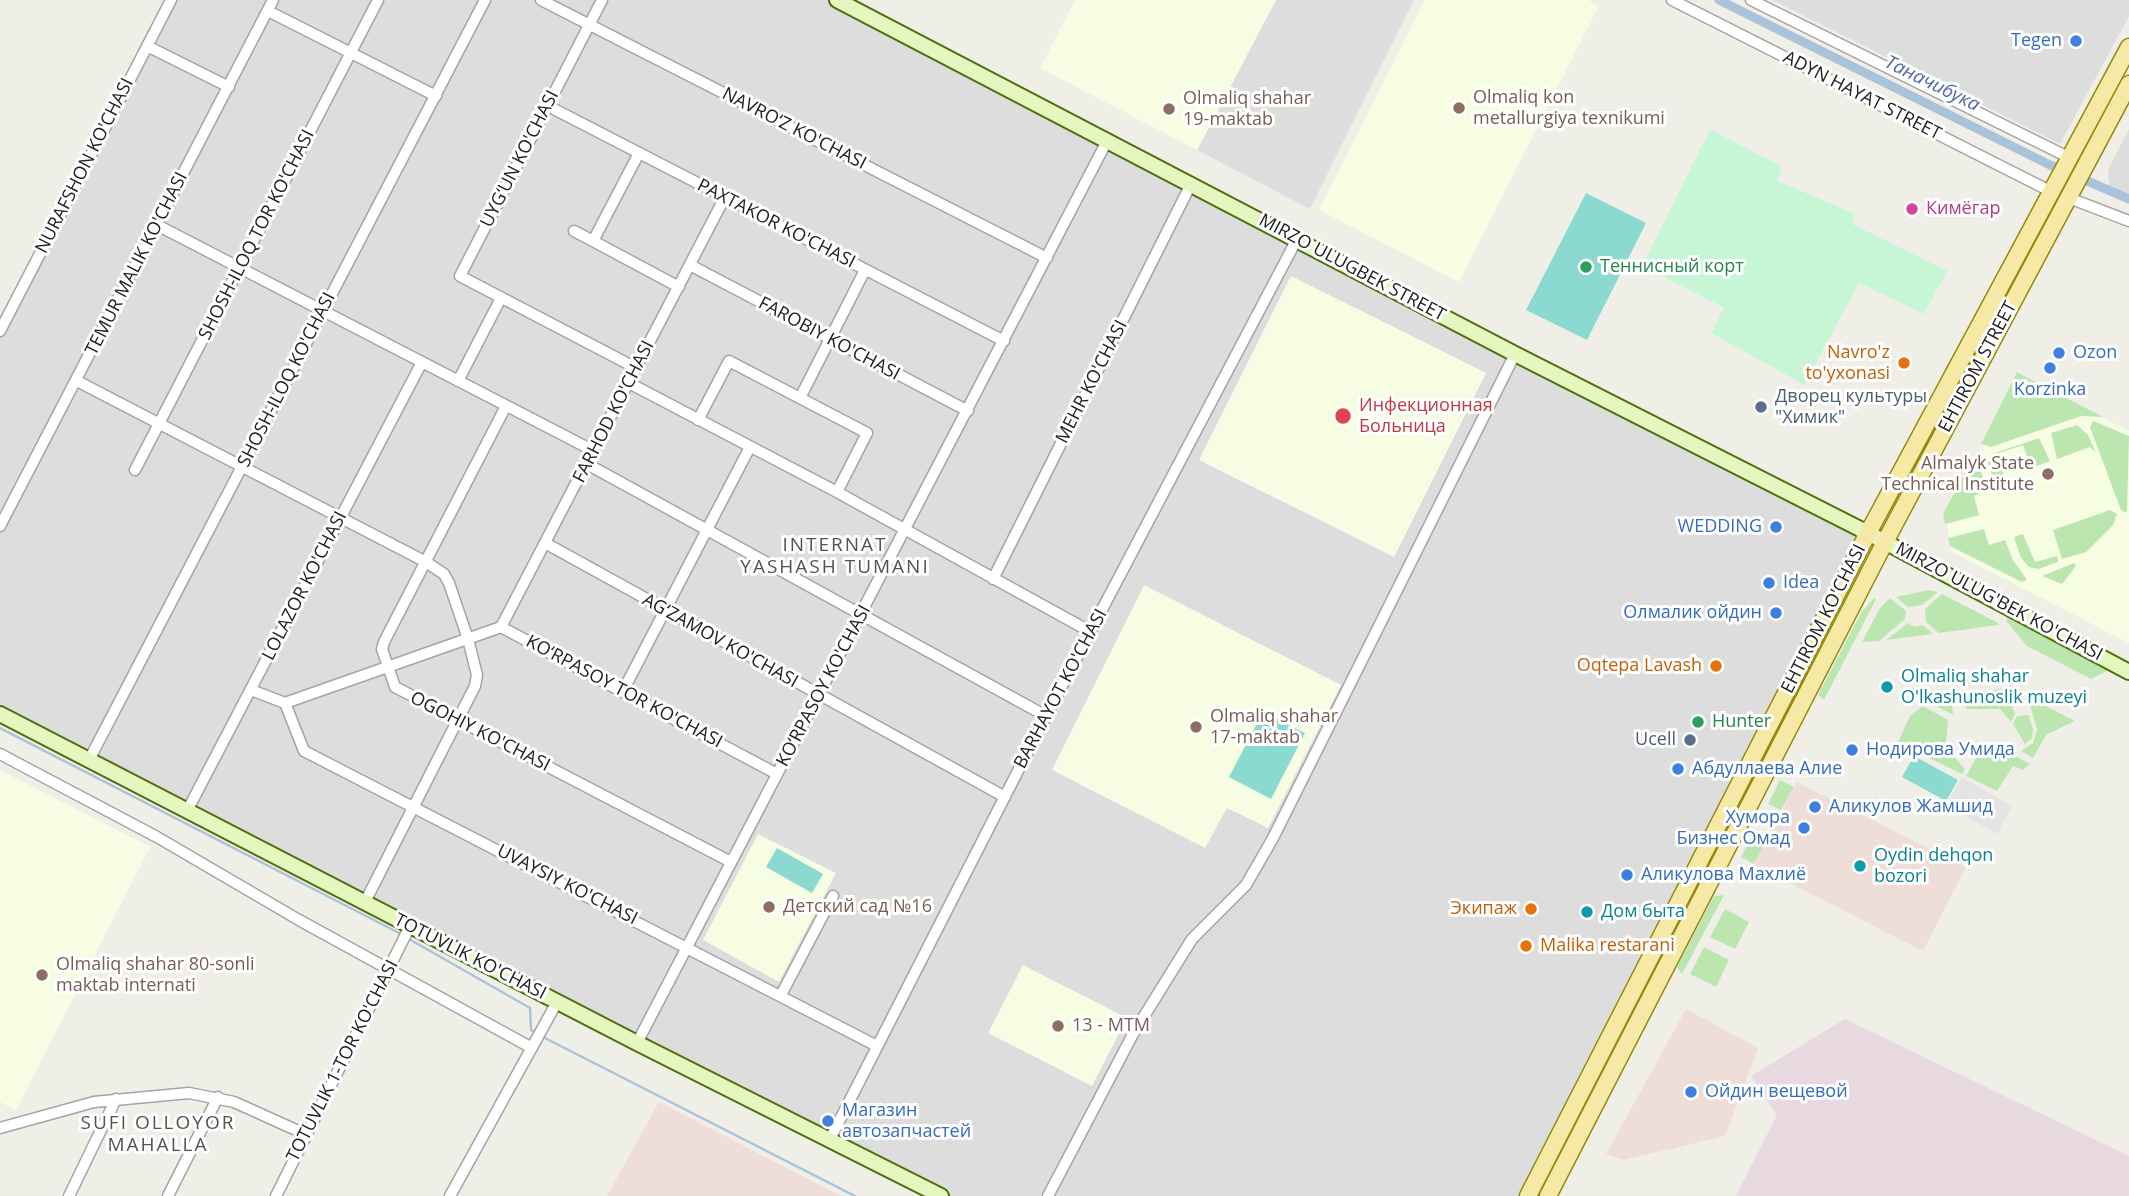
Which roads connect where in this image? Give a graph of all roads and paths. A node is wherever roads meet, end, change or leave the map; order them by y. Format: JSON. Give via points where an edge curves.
{"nodes":[{"id":1,"x":171,"y":0,"type":"edge"},
{"id":2,"x":273,"y":0,"type":"edge"},
{"id":3,"x":378,"y":0,"type":"edge"},
{"id":4,"x":485,"y":0,"type":"edge"},
{"id":5,"x":541,"y":0,"type":"edge"},
{"id":6,"x":602,"y":0,"type":"edge"},
{"id":7,"x":836,"y":0,"type":"edge"},
{"id":8,"x":1672,"y":0,"type":"edge"},
{"id":9,"x":1751,"y":0,"type":"edge"},
{"id":10,"x":268,"y":11,"type":"junction"},
{"id":11,"x":590,"y":24,"type":"junction"},
{"id":12,"x":147,"y":46,"type":"junction"},
{"id":13,"x":2129,"y":47,"type":"edge"},
{"id":14,"x":351,"y":54,"type":"junction"},
{"id":15,"x":2129,"y":85,"type":"edge"},
{"id":16,"x":229,"y":87,"type":"junction"},
{"id":17,"x":436,"y":96,"type":"junction"},
{"id":18,"x":548,"y":106,"type":"junction"},
{"id":19,"x":1107,"y":141,"type":"junction"},
{"id":20,"x":639,"y":153,"type":"junction"},
{"id":21,"x":2070,"y":158,"type":"junction"},
{"id":22,"x":1191,"y":184,"type":"junction"},
{"id":23,"x":2052,"y":192,"type":"junction"},
{"id":24,"x":2070,"y":195,"type":"junction"},
{"id":25,"x":725,"y":197,"type":"junction"},
{"id":26,"x":2129,"y":221,"type":"edge"},
{"id":27,"x":158,"y":225,"type":"junction"},
{"id":28,"x":574,"y":231,"type":"dead end"},
{"id":29,"x":1297,"y":239,"type":"junction"},
{"id":30,"x":593,"y":241,"type":"junction"},
{"id":31,"x":1047,"y":258,"type":"junction"},
{"id":32,"x":690,"y":265,"type":"junction"},
{"id":33,"x":241,"y":267,"type":"junction"},
{"id":34,"x":865,"y":270,"type":"junction"},
{"id":35,"x":678,"y":287,"type":"junction"},
{"id":36,"x":501,"y":298,"type":"junction"},
{"id":37,"x":323,"y":310,"type":"junction"},
{"id":38,"x":0,"y":331,"type":"edge"},
{"id":39,"x":829,"y":339,"type":"junction"},
{"id":40,"x":1004,"y":341,"type":"junction"},
{"id":41,"x":1516,"y":354,"type":"junction"},
{"id":42,"x":422,"y":362,"type":"junction"},
{"id":43,"x":636,"y":368,"type":"junction"},
{"id":44,"x":77,"y":381,"type":"junction"},
{"id":45,"x":458,"y":381,"type":"junction"},
{"id":46,"x":629,"y":383,"type":"junction"},
{"id":47,"x":800,"y":398,"type":"junction"},
{"id":48,"x":506,"y":406,"type":"junction"},
{"id":49,"x":968,"y":411,"type":"junction"},
{"id":50,"x":698,"y":420,"type":"junction"},
{"id":51,"x":159,"y":424,"type":"junction"},
{"id":52,"x":750,"y":447,"type":"junction"},
{"id":53,"x":594,"y":451,"type":"junction"},
{"id":54,"x":587,"y":464,"type":"junction"},
{"id":55,"x":242,"y":467,"type":"junction"},
{"id":56,"x":135,"y":470,"type":"dead end"},
{"id":57,"x":837,"y":492,"type":"junction"},
{"id":58,"x":340,"y":519,"type":"junction"},
{"id":59,"x":0,"y":526,"type":"edge"},
{"id":60,"x":905,"y":531,"type":"junction"},
{"id":61,"x":708,"y":532,"type":"junction"},
{"id":62,"x":1868,"y":533,"type":"junction"},
{"id":63,"x":1885,"y":541,"type":"junction"},
{"id":64,"x":547,"y":544,"type":"junction"},
{"id":65,"x":425,"y":562,"type":"junction"},
{"id":66,"x":993,"y":579,"type":"junction"},
{"id":67,"x":664,"y":610,"type":"junction"},
{"id":68,"x":862,"y":615,"type":"junction"},
{"id":69,"x":501,"y":627,"type":"junction"},
{"id":70,"x":1091,"y":632,"type":"junction"},
{"id":71,"x":468,"y":639,"type":"junction"},
{"id":72,"x":388,"y":667,"type":"junction"},
{"id":73,"x":2129,"y":672,"type":"edge"},
{"id":74,"x":251,"y":690,"type":"junction"},
{"id":75,"x":623,"y":691,"type":"junction"},
{"id":76,"x":819,"y":695,"type":"junction"},
{"id":77,"x":285,"y":703,"type":"junction"},
{"id":78,"x":0,"y":714,"type":"edge"},
{"id":79,"x":1046,"y":716,"type":"junction"},
{"id":80,"x":459,"y":720,"type":"junction"},
{"id":81,"x":0,"y":754,"type":"edge"},
{"id":82,"x":89,"y":760,"type":"junction"},
{"id":83,"x":777,"y":774,"type":"junction"},
{"id":84,"x":1005,"y":797,"type":"junction"},
{"id":85,"x":414,"y":808,"type":"junction"},
{"id":86,"x":187,"y":811,"type":"junction"},
{"id":87,"x":731,"y":862,"type":"junction"},
{"id":88,"x":833,"y":896,"type":"dead end"},
{"id":89,"x":365,"y":902,"type":"junction"},
{"id":90,"x":409,"y":929,"type":"junction"},
{"id":91,"x":688,"y":946,"type":"junction"},
{"id":92,"x":389,"y":969,"type":"junction"},
{"id":93,"x":781,"y":995,"type":"junction"},
{"id":94,"x":557,"y":1002,"type":"junction"},
{"id":95,"x":637,"y":1043,"type":"junction"},
{"id":96,"x":534,"y":1045,"type":"junction"},
{"id":97,"x":875,"y":1045,"type":"junction"},
{"id":98,"x":218,"y":1097,"type":"junction"},
{"id":99,"x":116,"y":1099,"type":"junction"},
{"id":100,"x":0,"y":1128,"type":"edge"},
{"id":101,"x":305,"y":1134,"type":"junction"},
{"id":102,"x":829,"y":1141,"type":"junction"},
{"id":103,"x":69,"y":1196,"type":"edge"},
{"id":104,"x":168,"y":1196,"type":"edge"},
{"id":105,"x":275,"y":1196,"type":"edge"},
{"id":106,"x":450,"y":1196,"type":"edge"},
{"id":107,"x":942,"y":1196,"type":"edge"},
{"id":108,"x":1048,"y":1196,"type":"edge"},
{"id":109,"x":1528,"y":1196,"type":"edge"},
{"id":110,"x":1548,"y":1196,"type":"edge"}],
"edges":[{"from":1,"to":12,"type":"street","name":"NURAFSHON KO'CHASI"},
{"from":2,"to":10,"type":"street","name":"TEMUR MALIK KO'CHASI"},
{"from":3,"to":14,"type":"street","name":"SHOSH-ILOQ TOR KO'CHASI"},
{"from":4,"to":17,"type":"street","name":"SHOSH-ILOQ KO'CHASI"},
{"from":5,"to":11,"type":"street","name":"NAVRO‘Z KO'CHASI"},
{"from":6,"to":11,"type":"street","name":"UYG‘UN KO'CHASI"},
{"from":7,"to":19,"type":"main road","name":"MIRZO ULUGBEK STREET"},
{"from":8,"to":23,"type":"street","name":"ADYN HAYAT STREET"},
{"from":9,"to":21,"type":"street","name":"ADYN HAYAT STREET"},
{"from":10,"to":14,"type":"street"},
{"from":10,"to":16,"type":"street","name":"TEMUR MALIK KO'CHASI"},
{"from":11,"to":18,"type":"street","name":"UYG‘UN KO'CHASI"},
{"from":11,"to":31,"type":"street","name":"NAVRO‘Z KO'CHASI"},
{"from":12,"to":16,"type":"street"},
{"from":12,"to":38,"type":"street","name":"NURAFSHON KO'CHASI"},
{"from":13,"to":21,"type":"main road","name":"EHTIROM KO'CHASI"},
{"from":14,"to":17,"type":"street"},
{"from":14,"to":33,"type":"street","name":"SHOSH-ILOQ TOR KO'CHASI"},
{"from":15,"to":24,"type":"main road"},
{"from":16,"to":27,"type":"street","name":"TEMUR MALIK KO'CHASI"},
{"from":17,"to":37,"type":"street","name":"SHOSH-ILOQ KO'CHASI"},
{"from":18,"to":20,"type":"street","name":"PAXTAKOR KO'CHASI"},
{"from":18,"to":36,"type":"street","name":"UYG‘UN KO'CHASI","via":[[460,276]]},
{"from":19,"to":22,"type":"main road","name":"MIRZO ULUGBEK STREET"},
{"from":19,"to":31,"type":"street","name":"KO‘RPASOY KO'CHASI"},
{"from":20,"to":25,"type":"street","name":"PAXTAKOR KO'CHASI"},
{"from":20,"to":30,"type":"street"},
{"from":21,"to":23,"type":"main road","name":"EHTIROM KO'CHASI"},
{"from":22,"to":29,"type":"main road","name":"MIRZO ULUGBEK STREET"},
{"from":22,"to":66,"type":"street","name":"MEHR KO'CHASI"},
{"from":23,"to":62,"type":"main road","name":"EHTIROM KO'CHASI"},
{"from":24,"to":26,"type":"street"},
{"from":24,"to":63,"type":"main road","name":"EHTIROM STREET"},
{"from":25,"to":32,"type":"street","name":"FARHOD KO'CHASI"},
{"from":25,"to":34,"type":"street","name":"PAXTAKOR KO'CHASI"},
{"from":27,"to":33,"type":"street"},
{"from":27,"to":44,"type":"street","name":"TEMUR MALIK KO'CHASI"},
{"from":28,"to":30,"type":"street"},
{"from":29,"to":41,"type":"main road","name":"MIRZO ULUGBEK STREET"},
{"from":29,"to":70,"type":"street","name":"BARHAYOT KO'CHASI"},
{"from":30,"to":35,"type":"street"},
{"from":31,"to":40,"type":"street","name":"KO‘RPASOY KO'CHASI"},
{"from":32,"to":35,"type":"street","name":"FARHOD KO'CHASI"},
{"from":32,"to":39,"type":"street","name":"FAROBIY KO'CHASI"},
{"from":33,"to":37,"type":"street"},
{"from":33,"to":51,"type":"street","name":"SHOSH-ILOQ TOR KO'CHASI"},
{"from":34,"to":39,"type":"street"},
{"from":34,"to":40,"type":"street","name":"PAXTAKOR KO'CHASI"},
{"from":35,"to":43,"type":"street","name":"FARHOD KO'CHASI"},
{"from":36,"to":43,"type":"street","name":"UYG‘UN KO'CHASI"},
{"from":36,"to":45,"type":"street"},
{"from":37,"to":42,"type":"street"},
{"from":37,"to":55,"type":"street","name":"SHOSH-ILOQ KO'CHASI"},
{"from":39,"to":47,"type":"street"},
{"from":39,"to":49,"type":"street","name":"FAROBIY KO'CHASI"},
{"from":40,"to":49,"type":"street","name":"KO‘RPASOY KO'CHASI"},
{"from":41,"to":62,"type":"main road","name":"MIRZO ULUGBEK STREET"},
{"from":41,"to":108,"type":"street","via":[[1273,838],[1246,884],[1192,939],[1133,1034]]},
{"from":42,"to":45,"type":"street"},
{"from":42,"to":58,"type":"street","name":"LOLAZOR KO'CHASI"},
{"from":43,"to":46,"type":"street","name":"FARHOD KO'CHASI"},
{"from":44,"to":51,"type":"street"},
{"from":44,"to":59,"type":"street","name":"TEMUR MALIK KO'CHASI"},
{"from":45,"to":48,"type":"street"},
{"from":46,"to":50,"type":"street"},
{"from":46,"to":53,"type":"street","name":"FARHOD KO'CHASI"},
{"from":47,"to":50,"type":"street","via":[[729,361]]},
{"from":47,"to":57,"type":"street","via":[[867,433]]},
{"from":48,"to":53,"type":"street"},
{"from":48,"to":65,"type":"street"},
{"from":49,"to":60,"type":"street","name":"KO‘RPASOY KO'CHASI"},
{"from":50,"to":52,"type":"street"},
{"from":51,"to":55,"type":"street"},
{"from":51,"to":56,"type":"street","name":"SHOSH-ILOQ TOR KO'CHASI"},
{"from":52,"to":57,"type":"street"},
{"from":52,"to":61,"type":"street"},
{"from":53,"to":54,"type":"street","name":"FARHOD KO'CHASI"},
{"from":54,"to":61,"type":"street"},
{"from":54,"to":64,"type":"street","name":"FARHOD KO'CHASI"},
{"from":55,"to":58,"type":"street"},
{"from":55,"to":82,"type":"street","name":"SHOSH-ILOQ KO'CHASI"},
{"from":57,"to":60,"type":"street"},
{"from":58,"to":65,"type":"street"},
{"from":58,"to":74,"type":"street","name":"LOLAZOR KO'CHASI"},
{"from":60,"to":66,"type":"street"},
{"from":60,"to":68,"type":"street","name":"KO‘RPASOY KO'CHASI"},
{"from":61,"to":67,"type":"street"},
{"from":61,"to":68,"type":"street"},
{"from":62,"to":63,"type":"main road","name":"MIRZO ULUG'BEK KO'CHASI"},
{"from":62,"to":109,"type":"main road","name":"EHTIROM KO'CHASI"},
{"from":63,"to":73,"type":"main road","name":"MIRZO ULUG'BEK KO'CHASI"},
{"from":63,"to":110,"type":"main road","name":"EHTIROM KO'CHASI"},
{"from":64,"to":67,"type":"street","name":"AG‘ZAMOV KO'CHASI"},
{"from":64,"to":69,"type":"street","name":"FARHOD KO'CHASI"},
{"from":65,"to":71,"type":"street","via":[[444,574]]},
{"from":65,"to":72,"type":"street","via":[[384,642]]},
{"from":66,"to":70,"type":"street"},
{"from":67,"to":75,"type":"street"},
{"from":67,"to":76,"type":"street","name":"AG‘ZAMOV KO'CHASI"},
{"from":68,"to":76,"type":"street","name":"KO‘RPASOY KO'CHASI"},
{"from":68,"to":79,"type":"street"},
{"from":69,"to":71,"type":"street"},
{"from":69,"to":75,"type":"street","name":"KO‘RPASOY TOR KO'CHASI"},
{"from":70,"to":79,"type":"street","name":"BARHAYOT KO'CHASI"},
{"from":71,"to":72,"type":"street"},
{"from":71,"to":80,"type":"street","via":[[477,675]]},
{"from":72,"to":77,"type":"street"},
{"from":72,"to":80,"type":"street","name":"OGOHIY KO'CHASI","via":[[395,687]]},
{"from":74,"to":77,"type":"street"},
{"from":74,"to":86,"type":"street","name":"LOLAZOR KO'CHASI"},
{"from":75,"to":83,"type":"street","name":"KO‘RPASOY TOR KO'CHASI"},
{"from":76,"to":83,"type":"street","name":"KO‘RPASOY KO'CHASI"},
{"from":76,"to":84,"type":"street","name":"AG‘ZAMOV KO'CHASI"},
{"from":77,"to":85,"type":"street","name":"UVAYSIY KO'CHASI","via":[[303,751]]},
{"from":78,"to":82,"type":"main road","name":"TOTUVLIK KO'CHASI"},
{"from":79,"to":84,"type":"street","name":"BARHAYOT KO'CHASI"},
{"from":80,"to":85,"type":"street"},
{"from":80,"to":87,"type":"street","name":"OGOHIY KO'CHASI"},
{"from":81,"to":92,"type":"street"},
{"from":82,"to":86,"type":"main road","name":"TOTUVLIK KO'CHASI"},
{"from":83,"to":87,"type":"street","name":"KO‘RPASOY KO'CHASI"},
{"from":84,"to":97,"type":"street","name":"BARHAYOT KO'CHASI"},
{"from":85,"to":89,"type":"street"},
{"from":85,"to":91,"type":"street","name":"UVAYSIY KO'CHASI"},
{"from":86,"to":89,"type":"main road","name":"TOTUVLIK KO'CHASI"},
{"from":87,"to":91,"type":"street","name":"KO‘RPASOY KO'CHASI"},
{"from":88,"to":93,"type":"street"},
{"from":89,"to":90,"type":"main road","name":"TOTUVLIK KO'CHASI"},
{"from":90,"to":92,"type":"street","name":"TOTUVLIK 1-TOR KO'CHASI"},
{"from":90,"to":94,"type":"main road","name":"TOTUVLIK KO'CHASI"},
{"from":91,"to":93,"type":"street","name":"UVAYSIY KO'CHASI"},
{"from":91,"to":95,"type":"street","name":"KO‘RPASOY KO'CHASI"},
{"from":92,"to":96,"type":"street"},
{"from":92,"to":101,"type":"street","name":"TOTUVLIK 1-TOR KO'CHASI"},
{"from":93,"to":97,"type":"street","name":"UVAYSIY KO'CHASI"},
{"from":94,"to":95,"type":"main road","name":"TOTUVLIK KO'CHASI"},
{"from":94,"to":96,"type":"street"},
{"from":95,"to":102,"type":"main road","name":"TOTUVLIK KO'CHASI"},
{"from":96,"to":106,"type":"street"},
{"from":97,"to":102,"type":"street","name":"BARHAYOT KO'CHASI"},
{"from":98,"to":99,"type":"street","via":[[164,1094]]},
{"from":98,"to":101,"type":"street"},
{"from":98,"to":104,"type":"street"},
{"from":99,"to":100,"type":"street"},
{"from":99,"to":103,"type":"street"},
{"from":101,"to":105,"type":"street","name":"TOTUVLIK 1-TOR KO'CHASI"},
{"from":102,"to":107,"type":"main road","name":"TOTUVLIK KO'CHASI"}]}
